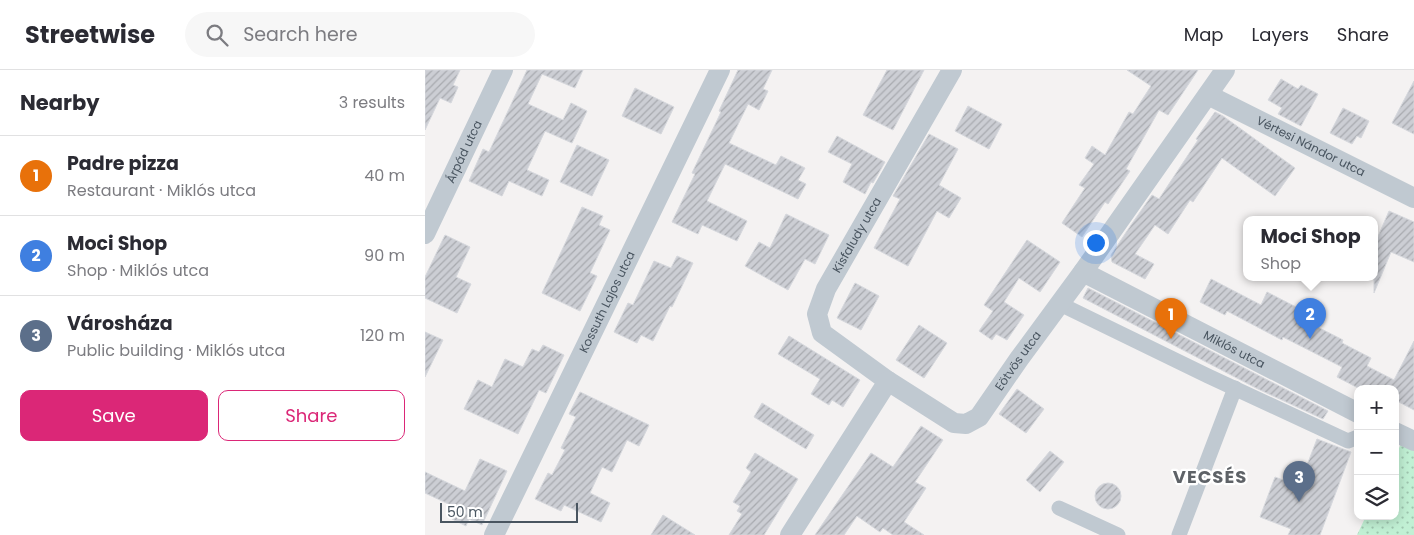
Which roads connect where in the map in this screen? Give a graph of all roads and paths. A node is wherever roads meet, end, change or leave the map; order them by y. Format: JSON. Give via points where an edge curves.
{"nodes":[{"id":1,"x":503,"y":70,"type":"edge"},
{"id":2,"x":720,"y":70,"type":"edge"},
{"id":3,"x":952,"y":70,"type":"edge"},
{"id":4,"x":1225,"y":70,"type":"edge"},
{"id":5,"x":1207,"y":95,"type":"junction"},
{"id":6,"x":1414,"y":198,"type":"edge"},
{"id":7,"x":425,"y":234,"type":"edge"},
{"id":8,"x":1083,"y":272,"type":"junction"},
{"id":9,"x":1060,"y":304,"type":"junction"},
{"id":10,"x":887,"y":381,"type":"junction"},
{"id":11,"x":1235,"y":388,"type":"junction"},
{"id":12,"x":1354,"y":411,"type":"edge"},
{"id":13,"x":1399,"y":434,"type":"edge"},
{"id":14,"x":1354,"y":439,"type":"edge"},
{"id":15,"x":1414,"y":442,"type":"edge"},
{"id":16,"x":1059,"y":508,"type":"dead end"},
{"id":17,"x":494,"y":535,"type":"edge"},
{"id":18,"x":791,"y":535,"type":"edge"},
{"id":19,"x":1119,"y":535,"type":"edge"},
{"id":20,"x":1179,"y":535,"type":"edge"}],
"edges":[{"from":1,"to":7,"type":"street","name":"Árpád utca"},
{"from":2,"to":17,"type":"street","name":"Kossuth Lajos utca"},
{"from":3,"to":10,"type":"street","name":"Kisfaludy utca","via":[[826,290],[817,314],[822,334]]},
{"from":4,"to":5,"type":"street","name":"Eötvös utca"},
{"from":5,"to":6,"type":"street","name":"Vértesi Nándor utca"},
{"from":5,"to":8,"type":"street","name":"Eötvös utca"},
{"from":8,"to":9,"type":"street","name":"Eötvös utca"},
{"from":8,"to":12,"type":"street","name":"Miklós utca"},
{"from":9,"to":10,"type":"street","name":"Eötvös utca","via":[[979,417],[966,424],[954,423]]},
{"from":9,"to":11,"type":"street"},
{"from":10,"to":18,"type":"street"},
{"from":11,"to":14,"type":"street","via":[[1348,441]]},
{"from":11,"to":20,"type":"street"},
{"from":13,"to":15,"type":"street"},
{"from":16,"to":19,"type":"street"}]}
